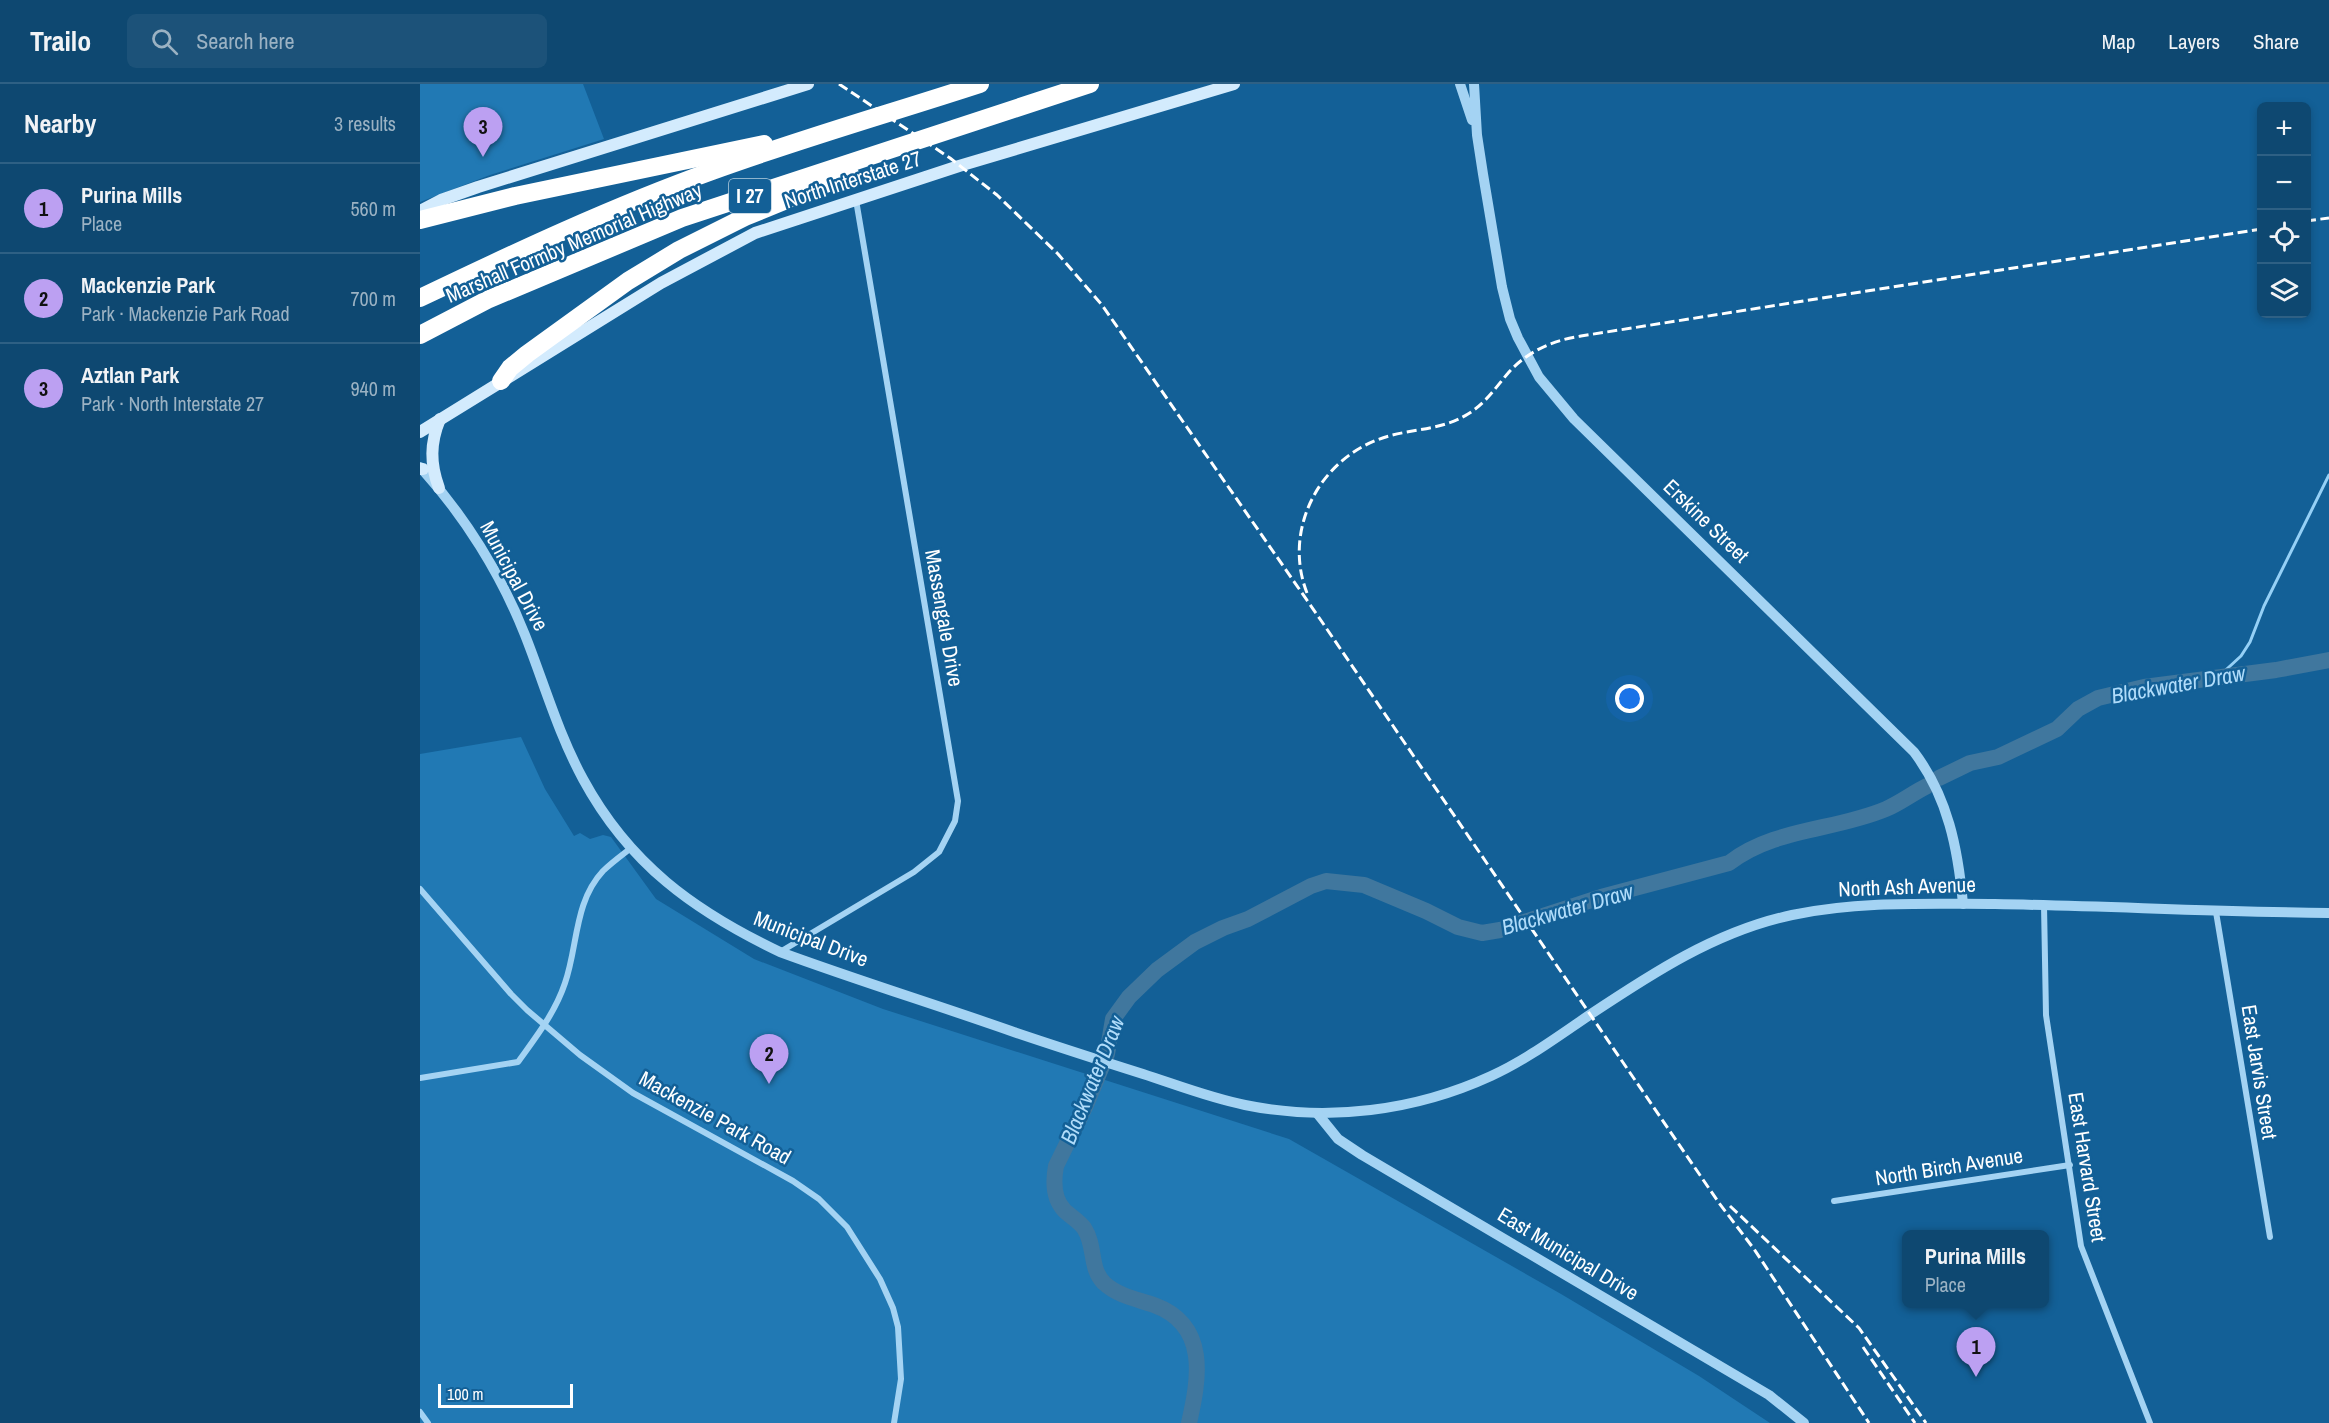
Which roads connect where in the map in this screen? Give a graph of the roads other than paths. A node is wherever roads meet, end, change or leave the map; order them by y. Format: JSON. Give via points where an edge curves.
{"nodes":[{"id":1,"x":808,"y":84,"type":"edge"},
{"id":2,"x":980,"y":84,"type":"edge"},
{"id":3,"x":1090,"y":84,"type":"edge"},
{"id":4,"x":1234,"y":84,"type":"edge"},
{"id":5,"x":1460,"y":84,"type":"edge"},
{"id":6,"x":1475,"y":85,"type":"edge"},
{"id":7,"x":1000,"y":113,"type":"junction"},
{"id":8,"x":1477,"y":135,"type":"junction"},
{"id":9,"x":816,"y":137,"type":"junction"},
{"id":10,"x":856,"y":200,"type":"junction"},
{"id":11,"x":420,"y":211,"type":"edge"},
{"id":12,"x":420,"y":220,"type":"edge"},
{"id":13,"x":420,"y":298,"type":"edge"},
{"id":14,"x":420,"y":335,"type":"edge"},
{"id":15,"x":501,"y":381,"type":"junction"},
{"id":16,"x":440,"y":419,"type":"junction"},
{"id":17,"x":420,"y":432,"type":"edge"},
{"id":18,"x":421,"y":468,"type":"edge"},
{"id":19,"x":439,"y":488,"type":"junction"},
{"id":20,"x":631,"y":848,"type":"junction"},
{"id":21,"x":421,"y":891,"type":"edge"},
{"id":22,"x":1963,"y":904,"type":"junction"},
{"id":23,"x":2044,"y":905,"type":"junction"},
{"id":24,"x":2216,"y":912,"type":"junction"},
{"id":25,"x":2329,"y":913,"type":"edge"},
{"id":26,"x":780,"y":952,"type":"junction"},
{"id":27,"x":544,"y":1026,"type":"junction"},
{"id":28,"x":420,"y":1078,"type":"edge"},
{"id":29,"x":1317,"y":1113,"type":"junction"},
{"id":30,"x":2070,"y":1165,"type":"junction"},
{"id":31,"x":1834,"y":1201,"type":"dead end"},
{"id":32,"x":2270,"y":1237,"type":"dead end"},
{"id":33,"x":420,"y":1412,"type":"edge"},
{"id":34,"x":428,"y":1423,"type":"edge"},
{"id":35,"x":894,"y":1423,"type":"edge"},
{"id":36,"x":1804,"y":1423,"type":"edge"},
{"id":37,"x":2150,"y":1423,"type":"edge"}],
"edges":[{"from":1,"to":11,"type":"main road","via":[[478,187]]},
{"from":2,"to":9,"type":"highway","name":"Marshall Formby Memorial Highway","number":"I 27"},
{"from":3,"to":7,"type":"highway","name":"Marshall Formby Memorial Highway","number":"I 27"},
{"from":4,"to":10,"type":"main road","name":"North Interstate 27"},
{"from":5,"to":8,"type":"street","name":"Erskine Street"},
{"from":6,"to":8,"type":"street","name":"Erskine Street"},
{"from":7,"to":14,"type":"highway","name":"Marshall Formby Memorial Highway","number":"I 27","via":[[682,218],[487,300]]},
{"from":7,"to":15,"type":"highway","via":[[745,217],[679,250],[628,281],[527,354]]},
{"from":8,"to":22,"type":"street","name":"Erskine Street","via":[[1502,287],[1518,338],[1539,377],[1574,419],[1914,752],[1935,784],[1948,816]]},
{"from":9,"to":12,"type":"highway","via":[[736,149]]},
{"from":9,"to":13,"type":"highway","name":"Marshall Formby Memorial Highway","number":"I 27","via":[[636,200]]},
{"from":10,"to":15,"type":"main road","name":"North Interstate 27","via":[[755,233],[713,253]]},
{"from":10,"to":26,"type":"street","name":"Massengale Drive","via":[[958,801],[956,821],[939,852],[914,872]]},
{"from":15,"to":16,"type":"main road","name":"North Interstate 27"},
{"from":16,"to":17,"type":"main road","name":"North Interstate 27"},
{"from":16,"to":19,"type":"main road","via":[[431,455]]},
{"from":18,"to":19,"type":"street","name":"Municipal Drive"},
{"from":19,"to":20,"type":"street","name":"Municipal Drive","via":[[488,560],[514,610],[557,724],[583,780]]},
{"from":20,"to":26,"type":"street","name":"Municipal Drive","via":[[689,901],[741,934]]},
{"from":20,"to":27,"type":"street","via":[[602,872],[587,896],[565,984]]},
{"from":21,"to":27,"type":"street","name":"Mackenzie Park Road"},
{"from":22,"to":23,"type":"street","name":"North Ash Avenue"},
{"from":22,"to":29,"type":"street","name":"North Ash Avenue","via":[[1865,904],[1789,916],[1754,926],[1665,966],[1533,1054],[1488,1077],[1407,1105]]},
{"from":23,"to":24,"type":"street","name":"North Ash Avenue"},
{"from":23,"to":30,"type":"street","name":"East Harvard Street","via":[[2046,1015]]},
{"from":24,"to":25,"type":"street","name":"North Ash Avenue"},
{"from":24,"to":32,"type":"street","name":"East Jarvis Street"},
{"from":26,"to":29,"type":"street","name":"Municipal Drive","via":[[1244,1105]]},
{"from":27,"to":28,"type":"street","via":[[518,1062]]},
{"from":27,"to":35,"type":"street","name":"Mackenzie Park Road","via":[[633,1093],[794,1181],[847,1227],[880,1279],[898,1327],[901,1379]]},
{"from":29,"to":36,"type":"street","name":"East Municipal Drive","via":[[1338,1139],[1362,1155],[1769,1395]]},
{"from":30,"to":31,"type":"street","name":"North Birch Avenue"},
{"from":30,"to":37,"type":"street","name":"East Harvard Street","via":[[2081,1246]]},
{"from":33,"to":34,"type":"street"}]}
